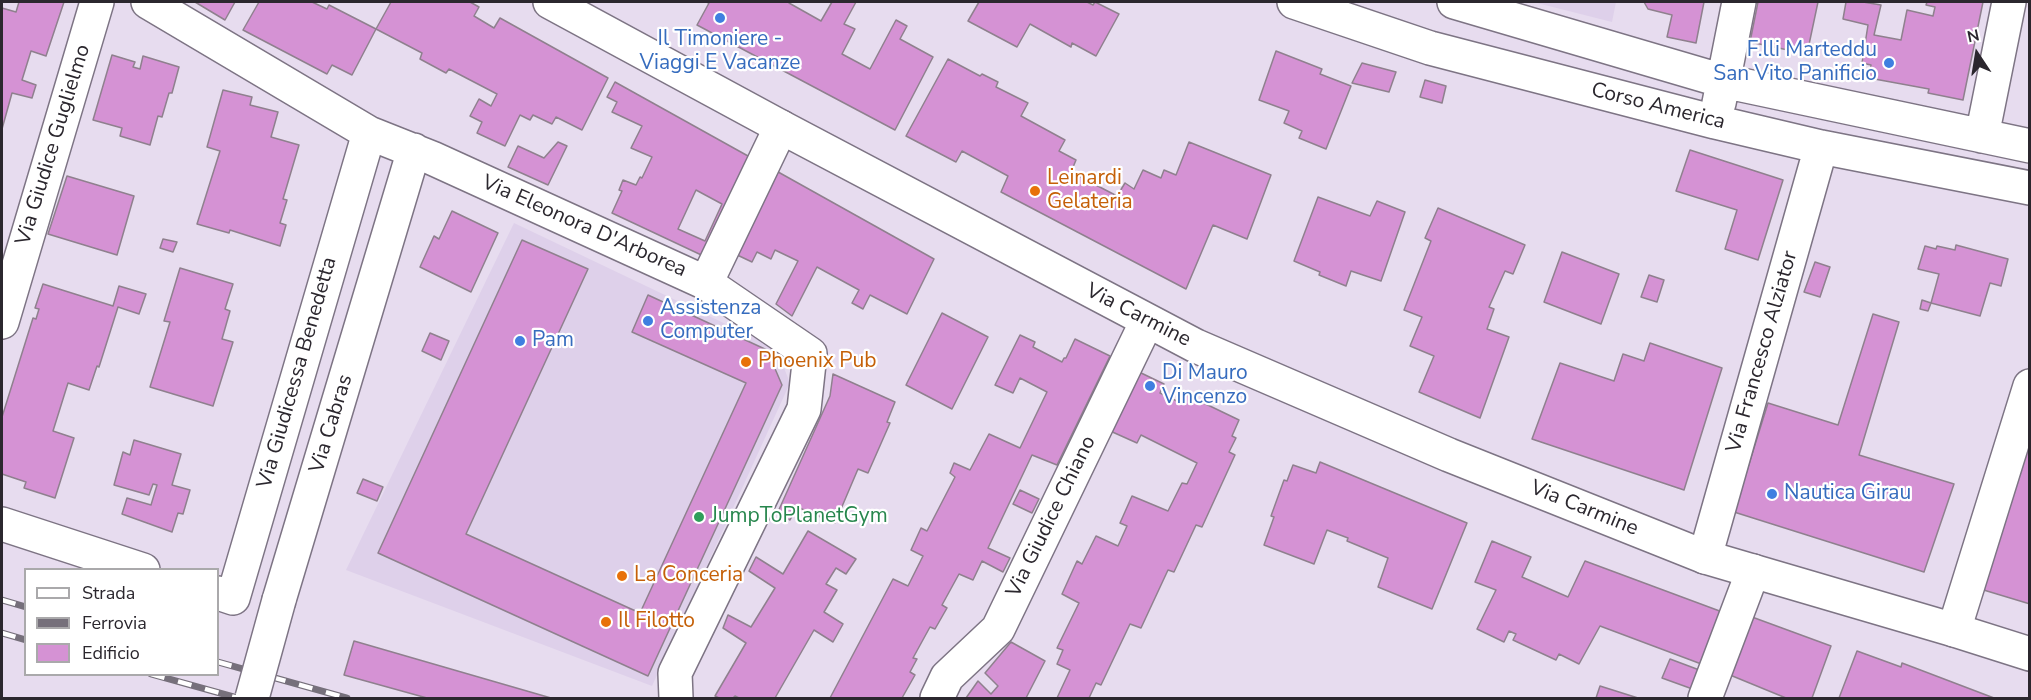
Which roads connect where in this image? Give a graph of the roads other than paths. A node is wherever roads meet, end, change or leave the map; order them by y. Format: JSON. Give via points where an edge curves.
{"nodes":[{"id":1,"x":97,"y":2,"type":"edge"},
{"id":2,"x":148,"y":2,"type":"edge"},
{"id":3,"x":550,"y":2,"type":"edge"},
{"id":4,"x":1294,"y":2,"type":"edge"},
{"id":5,"x":1454,"y":2,"type":"edge"},
{"id":6,"x":1739,"y":2,"type":"edge"},
{"id":7,"x":2009,"y":2,"type":"edge"},
{"id":8,"x":1723,"y":81,"type":"junction"},
{"id":9,"x":1715,"y":122,"type":"junction"},
{"id":10,"x":781,"y":126,"type":"junction"},
{"id":11,"x":369,"y":133,"type":"junction"},
{"id":12,"x":1982,"y":136,"type":"junction"},
{"id":13,"x":2030,"y":146,"type":"edge"},
{"id":14,"x":1821,"y":147,"type":"junction"},
{"id":15,"x":414,"y":150,"type":"junction"},
{"id":16,"x":2030,"y":188,"type":"edge"},
{"id":17,"x":705,"y":283,"type":"junction"},
{"id":18,"x":1147,"y":321,"type":"junction"},
{"id":19,"x":2,"y":322,"type":"edge"},
{"id":20,"x":2030,"y":386,"type":"edge"},
{"id":21,"x":2,"y":524,"type":"edge"},
{"id":22,"x":1705,"y":557,"type":"junction"},
{"id":23,"x":137,"y":568,"type":"edge"},
{"id":24,"x":1753,"y":571,"type":"junction"},
{"id":25,"x":219,"y":593,"type":"edge"},
{"id":26,"x":1954,"y":630,"type":"junction"},
{"id":27,"x":2030,"y":654,"type":"edge"},
{"id":28,"x":252,"y":699,"type":"edge"},
{"id":29,"x":676,"y":699,"type":"edge"},
{"id":30,"x":937,"y":699,"type":"edge"},
{"id":31,"x":1705,"y":699,"type":"edge"}],
"edges":[{"from":1,"to":19,"type":"street","name":"Via Giudice Guglielmo"},
{"from":2,"to":11,"type":"street","name":"Via Eleonora D'Arborea"},
{"from":3,"to":10,"type":"street","name":"Via Carmine"},
{"from":4,"to":9,"type":"street","name":"Corso America","via":[[1430,48]]},
{"from":5,"to":8,"type":"street","name":"Corso America"},
{"from":6,"to":8,"type":"street"},
{"from":7,"to":12,"type":"street"},
{"from":8,"to":9,"type":"street"},
{"from":8,"to":12,"type":"street","name":"Corso America"},
{"from":9,"to":14,"type":"street","name":"Corso America"},
{"from":10,"to":17,"type":"street"},
{"from":10,"to":18,"type":"street","name":"Via Carmine"},
{"from":11,"to":15,"type":"street","name":"Via Eleonora D'Arborea"},
{"from":11,"to":25,"type":"street","name":"Via Giudicessa Benedetta","via":[[233,598]]},
{"from":12,"to":13,"type":"street","name":"Corso America"},
{"from":14,"to":16,"type":"street","name":"Corso America"},
{"from":14,"to":22,"type":"street","name":"Via Francesco Alziator"},
{"from":15,"to":17,"type":"street","name":"Via Eleonora D'Arborea"},
{"from":15,"to":28,"type":"street","name":"Via Cabras","bridge":true},
{"from":17,"to":29,"type":"street","name":"Via Eleonora D'Arborea","via":[[810,354],[804,409],[675,673]]},
{"from":18,"to":22,"type":"street","name":"Via Carmine","via":[[1449,455]]},
{"from":18,"to":30,"type":"street","name":"Via Giudice Chiano","via":[[998,629],[947,677]]},
{"from":20,"to":26,"type":"street"},
{"from":21,"to":23,"type":"street"},
{"from":22,"to":24,"type":"street","name":"Via Carmine"},
{"from":24,"to":26,"type":"street","name":"Via Carmine"},
{"from":24,"to":31,"type":"street"},
{"from":26,"to":27,"type":"street","name":"Via Carmine"}]}
